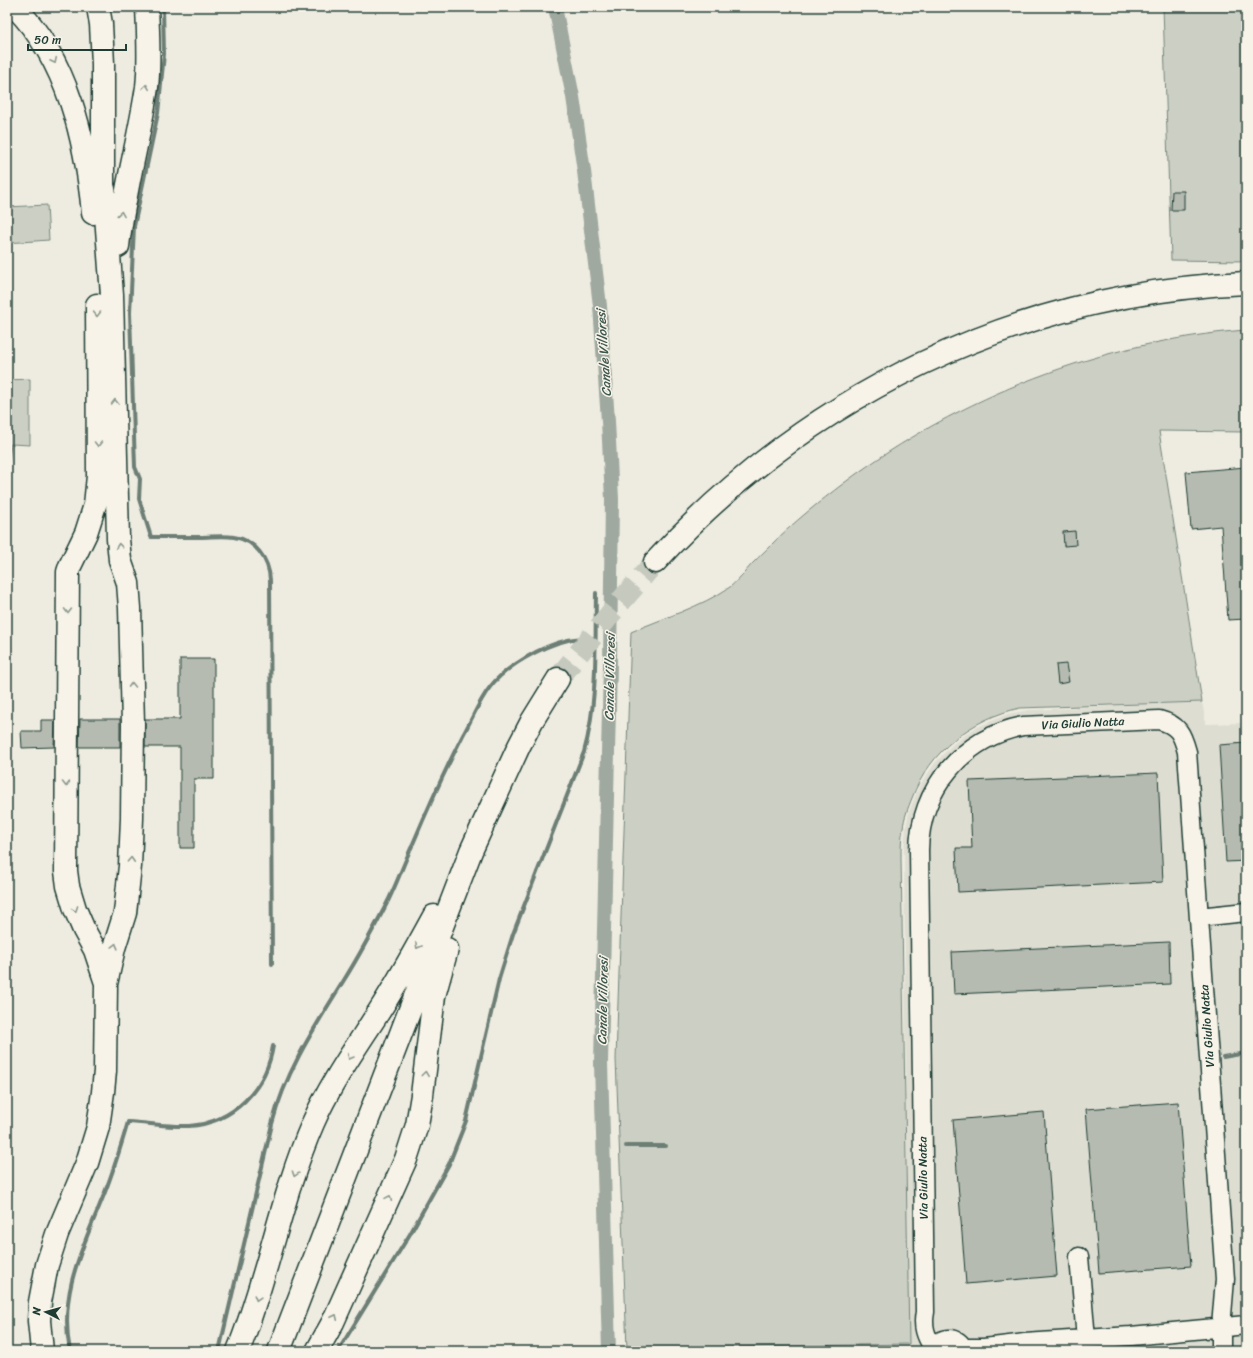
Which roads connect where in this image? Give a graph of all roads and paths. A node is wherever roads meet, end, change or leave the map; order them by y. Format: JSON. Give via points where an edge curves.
{"nodes":[{"id":1,"x":15,"y":7,"type":"edge"},
{"id":2,"x":98,"y":7,"type":"edge"},
{"id":3,"x":147,"y":7,"type":"edge"},
{"id":4,"x":104,"y":189,"type":"junction"},
{"id":5,"x":97,"y":275,"type":"junction"},
{"id":6,"x":1246,"y":283,"type":"edge"},
{"id":7,"x":112,"y":295,"type":"junction"},
{"id":8,"x":655,"y":562,"type":"tunnel mouth"},
{"id":9,"x":558,"y":679,"type":"tunnel mouth"},
{"id":10,"x":471,"y":851,"type":"junction"},
{"id":11,"x":1246,"y":912,"type":"edge"},
{"id":12,"x":1199,"y":917,"type":"junction"},
{"id":13,"x":106,"y":984,"type":"junction"},
{"id":14,"x":1079,"y":1257,"type":"dead end"},
{"id":15,"x":1246,"y":1325,"type":"edge"},
{"id":16,"x":1222,"y":1327,"type":"junction"},
{"id":17,"x":1086,"y":1339,"type":"junction"},
{"id":18,"x":938,"y":1346,"type":"edge"},
{"id":19,"x":973,"y":1350,"type":"edge"},
{"id":20,"x":42,"y":1351,"type":"edge"},
{"id":21,"x":238,"y":1351,"type":"edge"},
{"id":22,"x":279,"y":1351,"type":"edge"},
{"id":23,"x":317,"y":1351,"type":"edge"},
{"id":24,"x":1221,"y":1351,"type":"edge"}],
"edges":[{"from":1,"to":5,"type":"main road","one_way":true,"via":[[48,49],[78,123],[90,178]]},
{"from":2,"to":4,"type":"main road","via":[[103,64]]},
{"from":7,"to":3,"type":"main road","one_way":true,"via":[[123,203],[147,85]]},
{"from":4,"to":5,"type":"main road"},
{"from":4,"to":7,"type":"main road"},
{"from":5,"to":13,"type":"main road","one_way":true,"via":[[98,476],[92,516],[68,572],[66,871],[74,909],[96,950]]},
{"from":6,"to":8,"type":"main road","via":[[1205,285],[1106,300],[1026,322],[924,362],[845,404],[746,474]]},
{"from":13,"to":7,"type":"main road","one_way":true,"via":[[127,899],[132,818],[133,724],[129,590],[120,560],[118,539]]},
{"from":9,"to":10,"type":"main road","via":[[519,746]]},
{"from":10,"to":21,"type":"main road","one_way":true,"via":[[396,984],[326,1096],[313,1123],[288,1195],[250,1323]]},
{"from":10,"to":22,"type":"main road"},
{"from":23,"to":10,"type":"main road","one_way":true,"via":[[333,1322],[406,1159],[415,1132],[434,996],[455,923]]},
{"from":11,"to":12,"type":"street"},
{"from":12,"to":16,"type":"street","name":"Via Giulio Natta","via":[[1225,1279]]},
{"from":12,"to":18,"type":"street","name":"Via Giulio Natta","via":[[1187,752],[1181,734],[1171,724],[1159,720],[1012,728],[972,748],[953,765],[932,794],[923,817],[919,838],[924,1312]]},
{"from":13,"to":20,"type":"main road","via":[[105,1071],[99,1121],[89,1158],[52,1249],[44,1277],[39,1321]]},
{"from":14,"to":17,"type":"street"},
{"from":15,"to":16,"type":"street"},
{"from":16,"to":17,"type":"street"},
{"from":16,"to":24,"type":"street","name":"Via Giulio Natta"},
{"from":17,"to":19,"type":"street"},
{"from":18,"to":19,"type":"street","via":[[951,1339]]}]}
